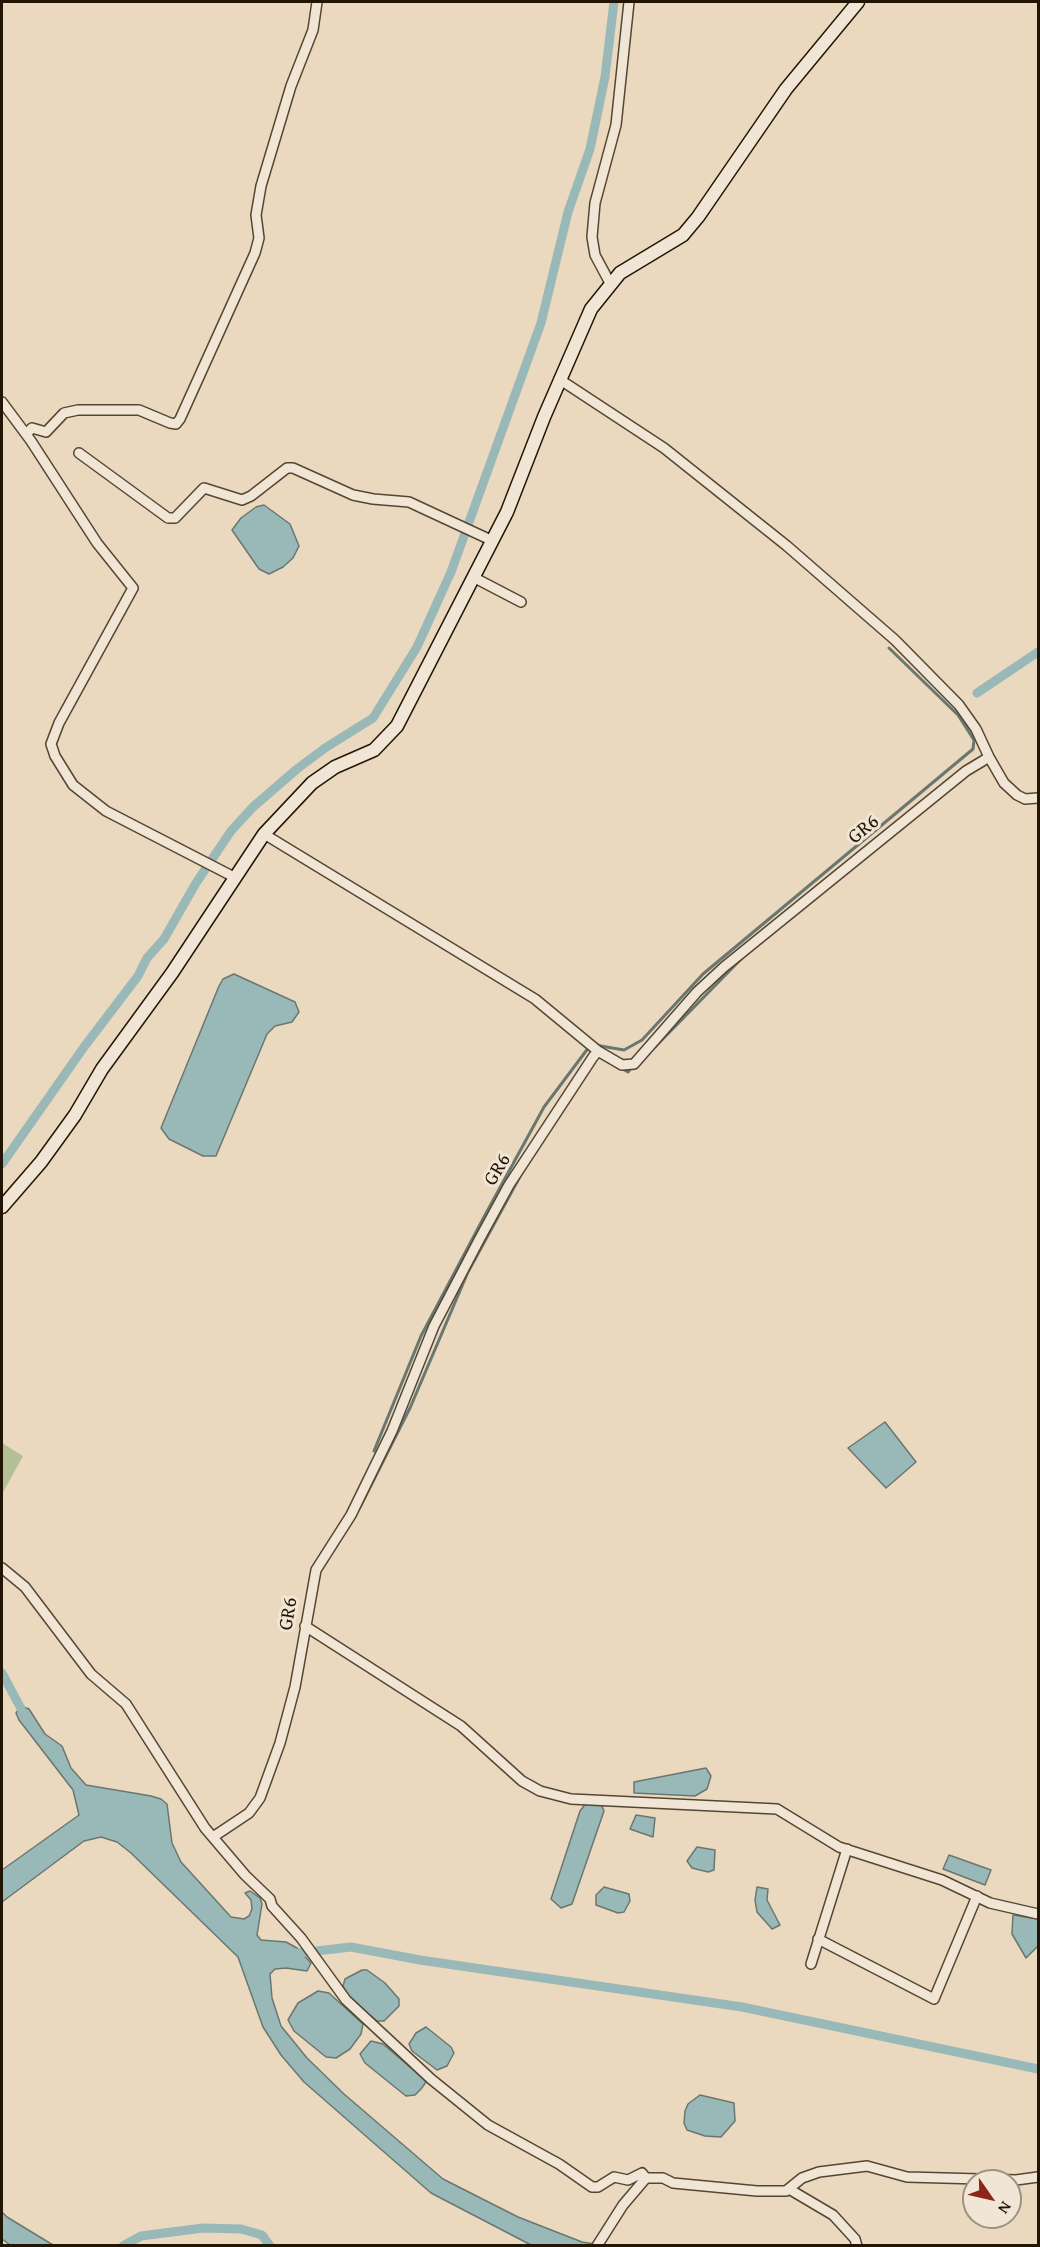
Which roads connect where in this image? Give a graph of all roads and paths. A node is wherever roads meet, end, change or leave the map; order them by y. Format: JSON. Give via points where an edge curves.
{"nodes":[{"id":1,"x":317,"y":2,"type":"edge"},
{"id":2,"x":629,"y":2,"type":"edge"},
{"id":3,"x":858,"y":2,"type":"edge"},
{"id":4,"x":610,"y":283,"type":"junction"},
{"id":5,"x":560,"y":379,"type":"junction"},
{"id":6,"x":2,"y":402,"type":"edge"},
{"id":7,"x":26,"y":434,"type":"junction"},
{"id":8,"x":79,"y":453,"type":"dead end"},
{"id":9,"x":493,"y":542,"type":"junction"},
{"id":10,"x":474,"y":577,"type":"junction"},
{"id":11,"x":521,"y":602,"type":"dead end"},
{"id":12,"x":989,"y":757,"type":"junction"},
{"id":13,"x":1038,"y":798,"type":"edge"},
{"id":14,"x":264,"y":834,"type":"junction"},
{"id":15,"x":230,"y":875,"type":"junction"},
{"id":16,"x":598,"y":1051,"type":"junction"},
{"id":17,"x":2,"y":1207,"type":"edge"},
{"id":18,"x":2,"y":1568,"type":"edge"},
{"id":19,"x":305,"y":1626,"type":"junction"},
{"id":20,"x":213,"y":1837,"type":"junction"},
{"id":21,"x":847,"y":1849,"type":"junction"},
{"id":22,"x":977,"y":1896,"type":"junction"},
{"id":23,"x":1038,"y":1914,"type":"edge"},
{"id":24,"x":818,"y":1939,"type":"junction"},
{"id":25,"x":811,"y":1964,"type":"dead end"},
{"id":26,"x":1038,"y":2177,"type":"edge"},
{"id":27,"x":646,"y":2178,"type":"junction"},
{"id":28,"x":789,"y":2189,"type":"junction"},
{"id":29,"x":598,"y":2244,"type":"edge"},
{"id":30,"x":857,"y":2246,"type":"edge"}],
"edges":[{"from":1,"to":7,"type":"street","via":[[313,30],[261,186],[255,253],[176,424],[139,410],[78,410],[63,413],[46,432],[32,428]]},
{"from":2,"to":4,"type":"street","via":[[616,125],[595,203],[592,237],[595,255]]},
{"from":3,"to":4,"type":"main road","via":[[786,89],[683,235]]},
{"from":4,"to":5,"type":"main road","via":[[591,309]]},
{"from":5,"to":9,"type":"main road"},
{"from":5,"to":12,"type":"street","via":[[664,448],[787,546],[895,640],[959,705]]},
{"from":6,"to":7,"type":"street"},
{"from":7,"to":15,"type":"street","via":[[97,543],[133,588],[59,723],[51,744],[55,756],[74,785],[106,812]]},
{"from":8,"to":9,"type":"street","via":[[168,518],[175,518],[204,488],[242,500],[287,468],[293,468],[353,495],[409,502]]},
{"from":9,"to":10,"type":"main road"},
{"from":10,"to":11,"type":"street"},
{"from":10,"to":14,"type":"main road","via":[[391,734],[374,750],[335,767],[312,783]]},
{"from":12,"to":13,"type":"street","via":[[1004,783],[1017,795],[1025,800]]},
{"from":12,"to":16,"type":"street","name":"GR6","via":[[966,771],[724,967],[634,1064],[622,1065]]},
{"from":14,"to":15,"type":"main road"},
{"from":14,"to":16,"type":"street","via":[[535,999]]},
{"from":15,"to":17,"type":"main road","via":[[172,973],[102,1069],[75,1115]]},
{"from":16,"to":19,"type":"street","name":"GR6","via":[[509,1185],[434,1326],[392,1431],[351,1515],[316,1570]]},
{"from":18,"to":20,"type":"street","via":[[25,1587],[91,1674],[126,1704]]},
{"from":19,"to":20,"type":"street","name":"GR6","via":[[295,1687],[260,1798],[249,1813]]},
{"from":19,"to":21,"type":"street","via":[[461,1726],[522,1781],[540,1791],[571,1799],[777,1809]]},
{"from":20,"to":27,"type":"street","via":[[270,1899],[346,2000],[488,2125],[592,2187],[614,2177],[628,2180],[642,2173]]},
{"from":21,"to":22,"type":"street","via":[[942,1880]]},
{"from":21,"to":24,"type":"street"},
{"from":22,"to":23,"type":"street","via":[[990,1903]]},
{"from":22,"to":24,"type":"street","via":[[934,1999]]},
{"from":24,"to":25,"type":"street"},
{"from":26,"to":28,"type":"street","via":[[907,2177],[861,2166],[819,2172],[802,2178]]},
{"from":27,"to":28,"type":"street","via":[[757,2192]]},
{"from":27,"to":29,"type":"street"},
{"from":28,"to":30,"type":"street","via":[[833,2215]]}]}
